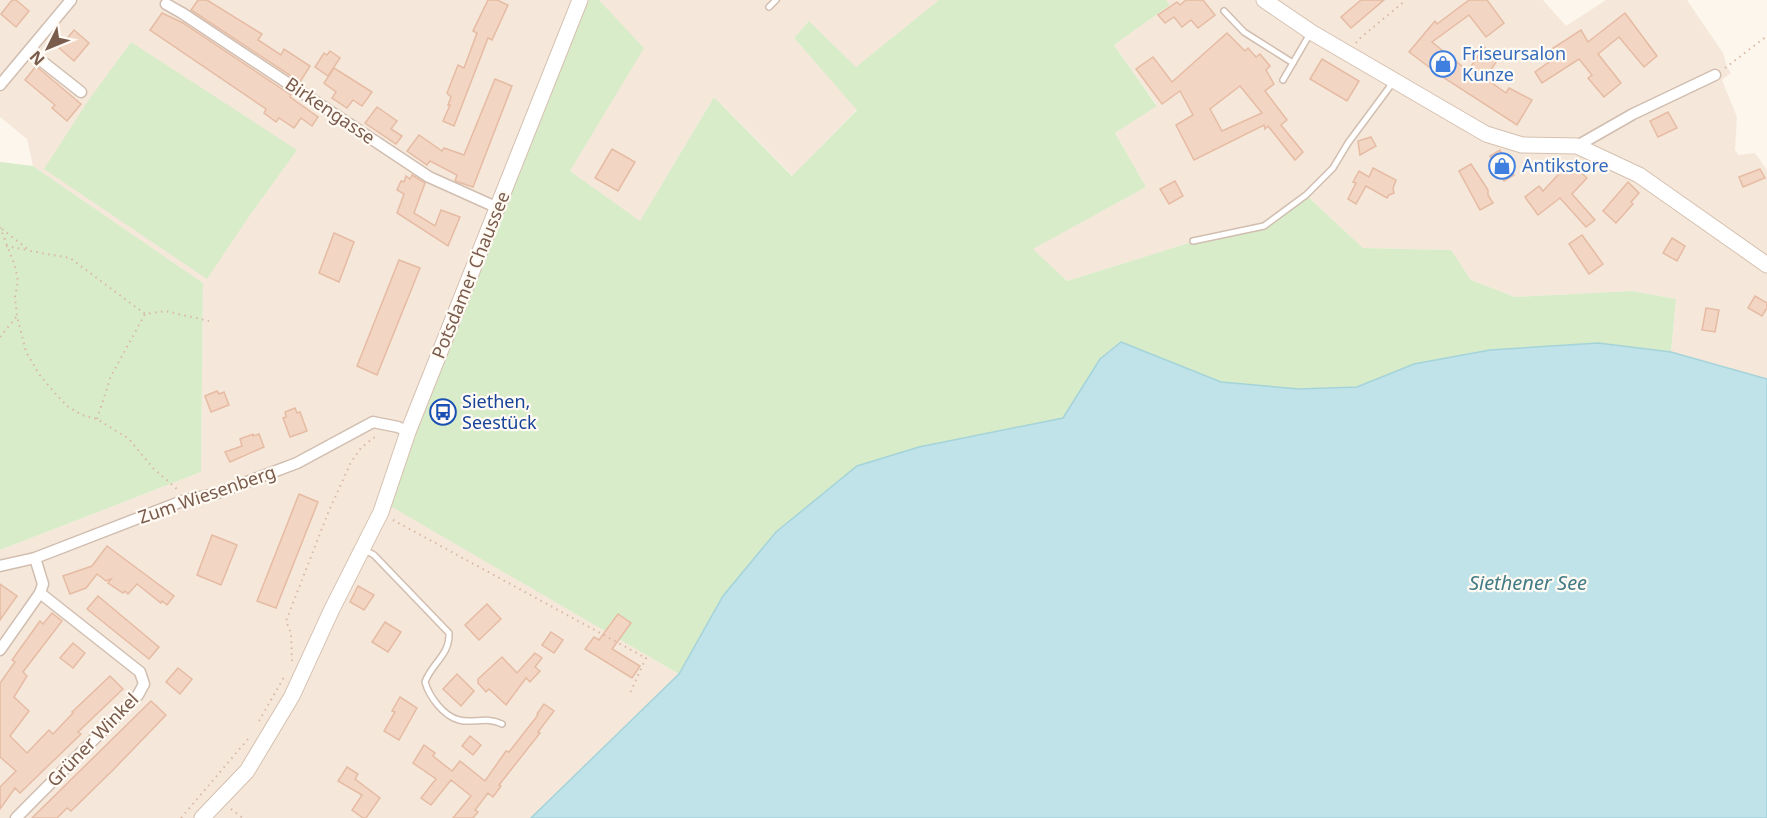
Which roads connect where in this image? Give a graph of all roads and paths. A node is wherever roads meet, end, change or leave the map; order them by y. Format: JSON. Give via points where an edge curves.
{"nodes":[{"id":1,"x":70,"y":0,"type":"edge"},
{"id":2,"x":580,"y":0,"type":"edge"},
{"id":3,"x":776,"y":0,"type":"edge"},
{"id":4,"x":1264,"y":0,"type":"edge"},
{"id":5,"x":1406,"y":0,"type":"edge"},
{"id":6,"x":166,"y":4,"type":"dead end"},
{"id":7,"x":769,"y":7,"type":"dead end"},
{"id":8,"x":1224,"y":11,"type":"dead end"},
{"id":9,"x":1311,"y":32,"type":"junction"},
{"id":10,"x":1767,"y":36,"type":"edge"},
{"id":11,"x":29,"y":51,"type":"junction"},
{"id":12,"x":1350,"y":54,"type":"junction"},
{"id":13,"x":1293,"y":63,"type":"junction"},
{"id":14,"x":1715,"y":75,"type":"joint"},
{"id":15,"x":1283,"y":80,"type":"dead end"},
{"id":16,"x":1395,"y":80,"type":"junction"},
{"id":17,"x":0,"y":84,"type":"edge"},
{"id":18,"x":81,"y":92,"type":"dead end"},
{"id":19,"x":1577,"y":146,"type":"junction"},
{"id":20,"x":498,"y":208,"type":"junction"},
{"id":21,"x":1193,"y":241,"type":"dead end"},
{"id":22,"x":6,"y":246,"type":"junction"},
{"id":23,"x":30,"y":251,"type":"junction"},
{"id":24,"x":1767,"y":265,"type":"edge"},
{"id":25,"x":145,"y":314,"type":"junction"},
{"id":26,"x":17,"y":316,"type":"junction"},
{"id":27,"x":209,"y":321,"type":"dead end"},
{"id":28,"x":0,"y":337,"type":"edge"},
{"id":29,"x":97,"y":419,"type":"junction"},
{"id":30,"x":403,"y":429,"type":"junction"},
{"id":31,"x":185,"y":500,"type":"junction"},
{"id":32,"x":381,"y":513,"type":"junction"},
{"id":33,"x":362,"y":549,"type":"junction"},
{"id":34,"x":35,"y":558,"type":"junction"},
{"id":35,"x":0,"y":566,"type":"edge"},
{"id":36,"x":40,"y":593,"type":"junction"},
{"id":37,"x":0,"y":650,"type":"edge"},
{"id":38,"x":292,"y":662,"type":"dead end"},
{"id":39,"x":287,"y":671,"type":"dead end"},
{"id":40,"x":630,"y":693,"type":"dead end"},
{"id":41,"x":502,"y":724,"type":"dead end"},
{"id":42,"x":255,"y":729,"type":"dead end"},
{"id":43,"x":249,"y":738,"type":"dead end"},
{"id":44,"x":16,"y":818,"type":"edge"},
{"id":45,"x":181,"y":818,"type":"edge"},
{"id":46,"x":202,"y":818,"type":"edge"}],
"edges":[{"from":1,"to":11,"type":"street"},
{"from":2,"to":20,"type":"main road","name":"Potsdamer Chaussee"},
{"from":3,"to":7,"type":"lane"},
{"from":4,"to":9,"type":"main road"},
{"from":5,"to":12,"type":"path","via":[[1359,39]]},
{"from":6,"to":20,"type":"street","name":"Birkengasse","via":[[429,177]]},
{"from":8,"to":13,"type":"lane","via":[[1244,32]]},
{"from":9,"to":12,"type":"main road"},
{"from":9,"to":13,"type":"lane"},
{"from":10,"to":14,"type":"path"},
{"from":11,"to":17,"type":"street"},
{"from":11,"to":18,"type":"street"},
{"from":12,"to":16,"type":"main road"},
{"from":13,"to":15,"type":"lane"},
{"from":14,"to":19,"type":"street"},
{"from":16,"to":19,"type":"main road","via":[[1486,134],[1522,145]]},
{"from":16,"to":21,"type":"lane","via":[[1333,168],[1306,195],[1264,226]]},
{"from":19,"to":24,"type":"main road","via":[[1639,175]]},
{"from":20,"to":30,"type":"main road","name":"Potsdamer Chaussee"},
{"from":22,"to":23,"type":"path"},
{"from":22,"to":23,"type":"path","via":[[0,227]]},
{"from":22,"to":26,"type":"path","via":[[18,281]]},
{"from":23,"to":25,"type":"path","via":[[70,258]]},
{"from":25,"to":27,"type":"path","via":[[165,311]]},
{"from":25,"to":29,"type":"path","via":[[111,376]]},
{"from":26,"to":28,"type":"path"},
{"from":26,"to":29,"type":"path","via":[[26,352],[53,392],[67,406]]},
{"from":29,"to":31,"type":"path","via":[[129,439]]},
{"from":30,"to":31,"type":"street","name":"Zum Wiesenberg","via":[[374,422],[297,463],[215,494]]},
{"from":30,"to":32,"type":"main road","name":"Potsdamer Chaussee"},
{"from":30,"to":38,"type":"path","via":[[373,438],[351,462],[286,621],[291,633]]},
{"from":31,"to":34,"type":"street","name":"Zum Wiesenberg"},
{"from":32,"to":33,"type":"main road","name":"Potsdamer Chaussee"},
{"from":32,"to":40,"type":"path","via":[[645,658]]},
{"from":33,"to":41,"type":"lane","via":[[374,555],[449,633],[450,643],[424,682],[437,703],[459,721],[483,719]]},
{"from":33,"to":46,"type":"main road","name":"Potsdamer Chaussee","via":[[292,696],[247,771]]},
{"from":34,"to":35,"type":"street","name":"Zum Wiesenberg"},
{"from":34,"to":36,"type":"street","via":[[43,584]]},
{"from":36,"to":37,"type":"street"},
{"from":36,"to":44,"type":"street","name":"Grüner Winkel","via":[[140,672],[144,684],[138,695]]},
{"from":39,"to":42,"type":"path"},
{"from":43,"to":45,"type":"path"}]}
